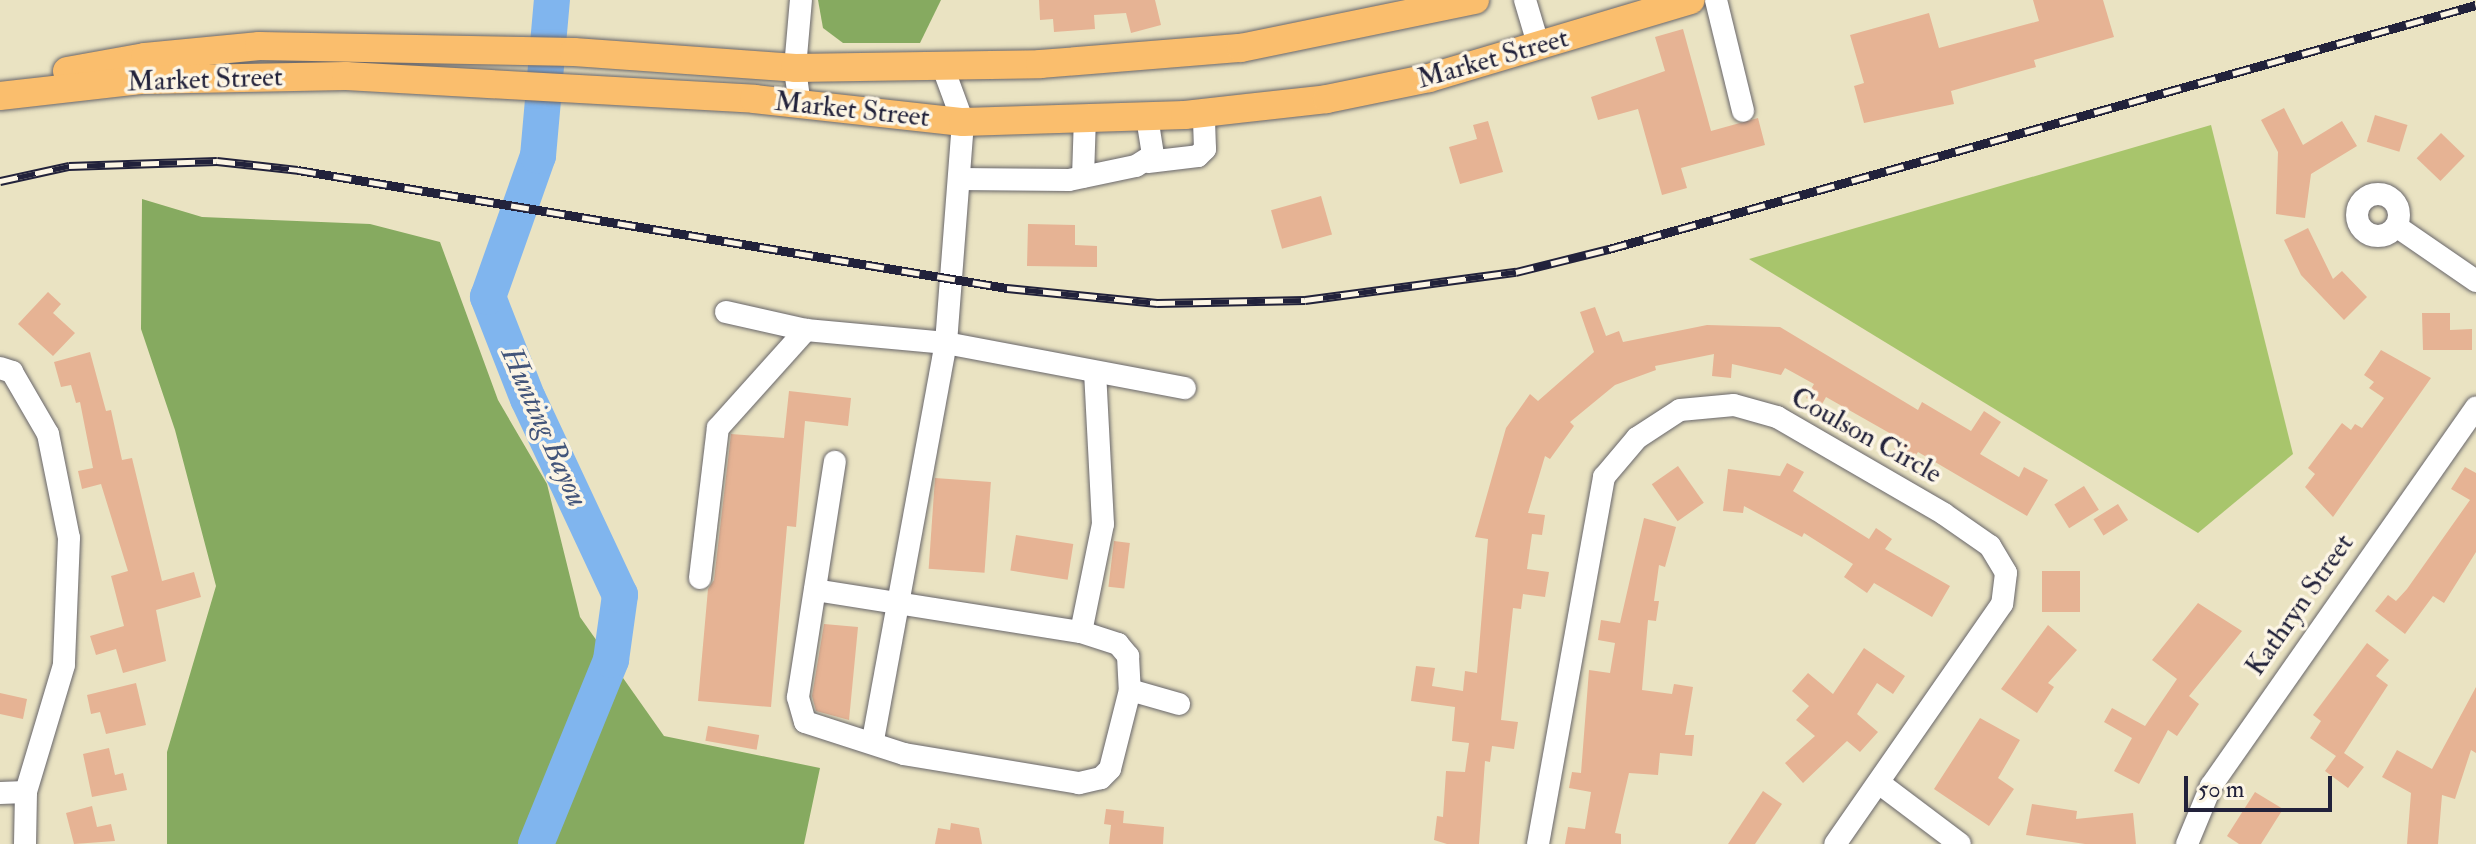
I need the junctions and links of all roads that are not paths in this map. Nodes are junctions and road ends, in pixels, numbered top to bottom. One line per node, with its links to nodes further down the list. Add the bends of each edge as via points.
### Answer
1 (801, 0): 8 (street)
2 (1475, 0): 7 (main road, Market Street, via 1241,48 1040,64)
3 (1525, 0): 6 (street)
4 (1691, 0): 6 (main road, Market Street)
5 (1716, 0): 12 (street)
6 (1539, 47): 13 (main road, Market Street, via 1327,99)
7 (942, 65): 8 (main road, Market Street); 16 (street)
8 (795, 68): 9 (main road, Market Street, via 574,52 259,46 145,57); 11 (street)
9 (0, 87)
10 (0, 96): 11 (main road, Market Street, via 140,80 346,76)
11 (800, 105): 16 (main road, Market Street)
12 (1743, 111)
13 (1204, 113): 14 (main road, Market Street); 17 (street, via 1205,149 1198,156)
14 (1147, 116): 15 (main road, Market Street); 17 (street, via 1153,155)
15 (1085, 118): 16 (main road, Market Street); 18 (street)
16 (963, 122): 19 (street)
17 (1148, 162): 18 (street)
18 (1083, 177): 19 (street)
19 (959, 179): 24 (street)
20 (2396, 226): 21 (street)
21 (2476, 281)
22 (726, 312): 23 (street)
23 (806, 330): 24 (street); 30 (street, via 718,428)
24 (946, 343): 26 (street); 32 (street)
25 (0, 368): 38 (street, via 12,372 48,434 69,538 64,665)
26 (1095, 372): 27 (street); 33 (street, via 1103,524)
27 (1185, 388)
28 (2476, 408): 44 (street, Kathryn Street, via 2211,786)
29 (835, 462): 31 (street)
30 (700, 578)
31 (815, 590): 32 (street); 36 (street, via 799,710 813,728)
32 (897, 604): 33 (street); 36 (street)
33 (1081, 632): 34 (street, via 1118,644 1128,656)
34 (1130, 690): 35 (street); 36 (street, via 1110,769 1091,783 904,754)
35 (1179, 704)
36 (873, 740)
37 (1879, 783): 41 (street, Coulson Circle, via 2002,604 2006,573 1990,546 1944,514 1777,417 1734,405 1680,410 1637,438 1604,477); 42 (street, Coulson Circle); 43 (street)
38 (26, 792): 39 (street); 40 (street)
39 (0, 793)
40 (25, 844)
41 (1538, 844)
42 (1835, 844)
43 (1960, 844)
44 (2187, 844)

